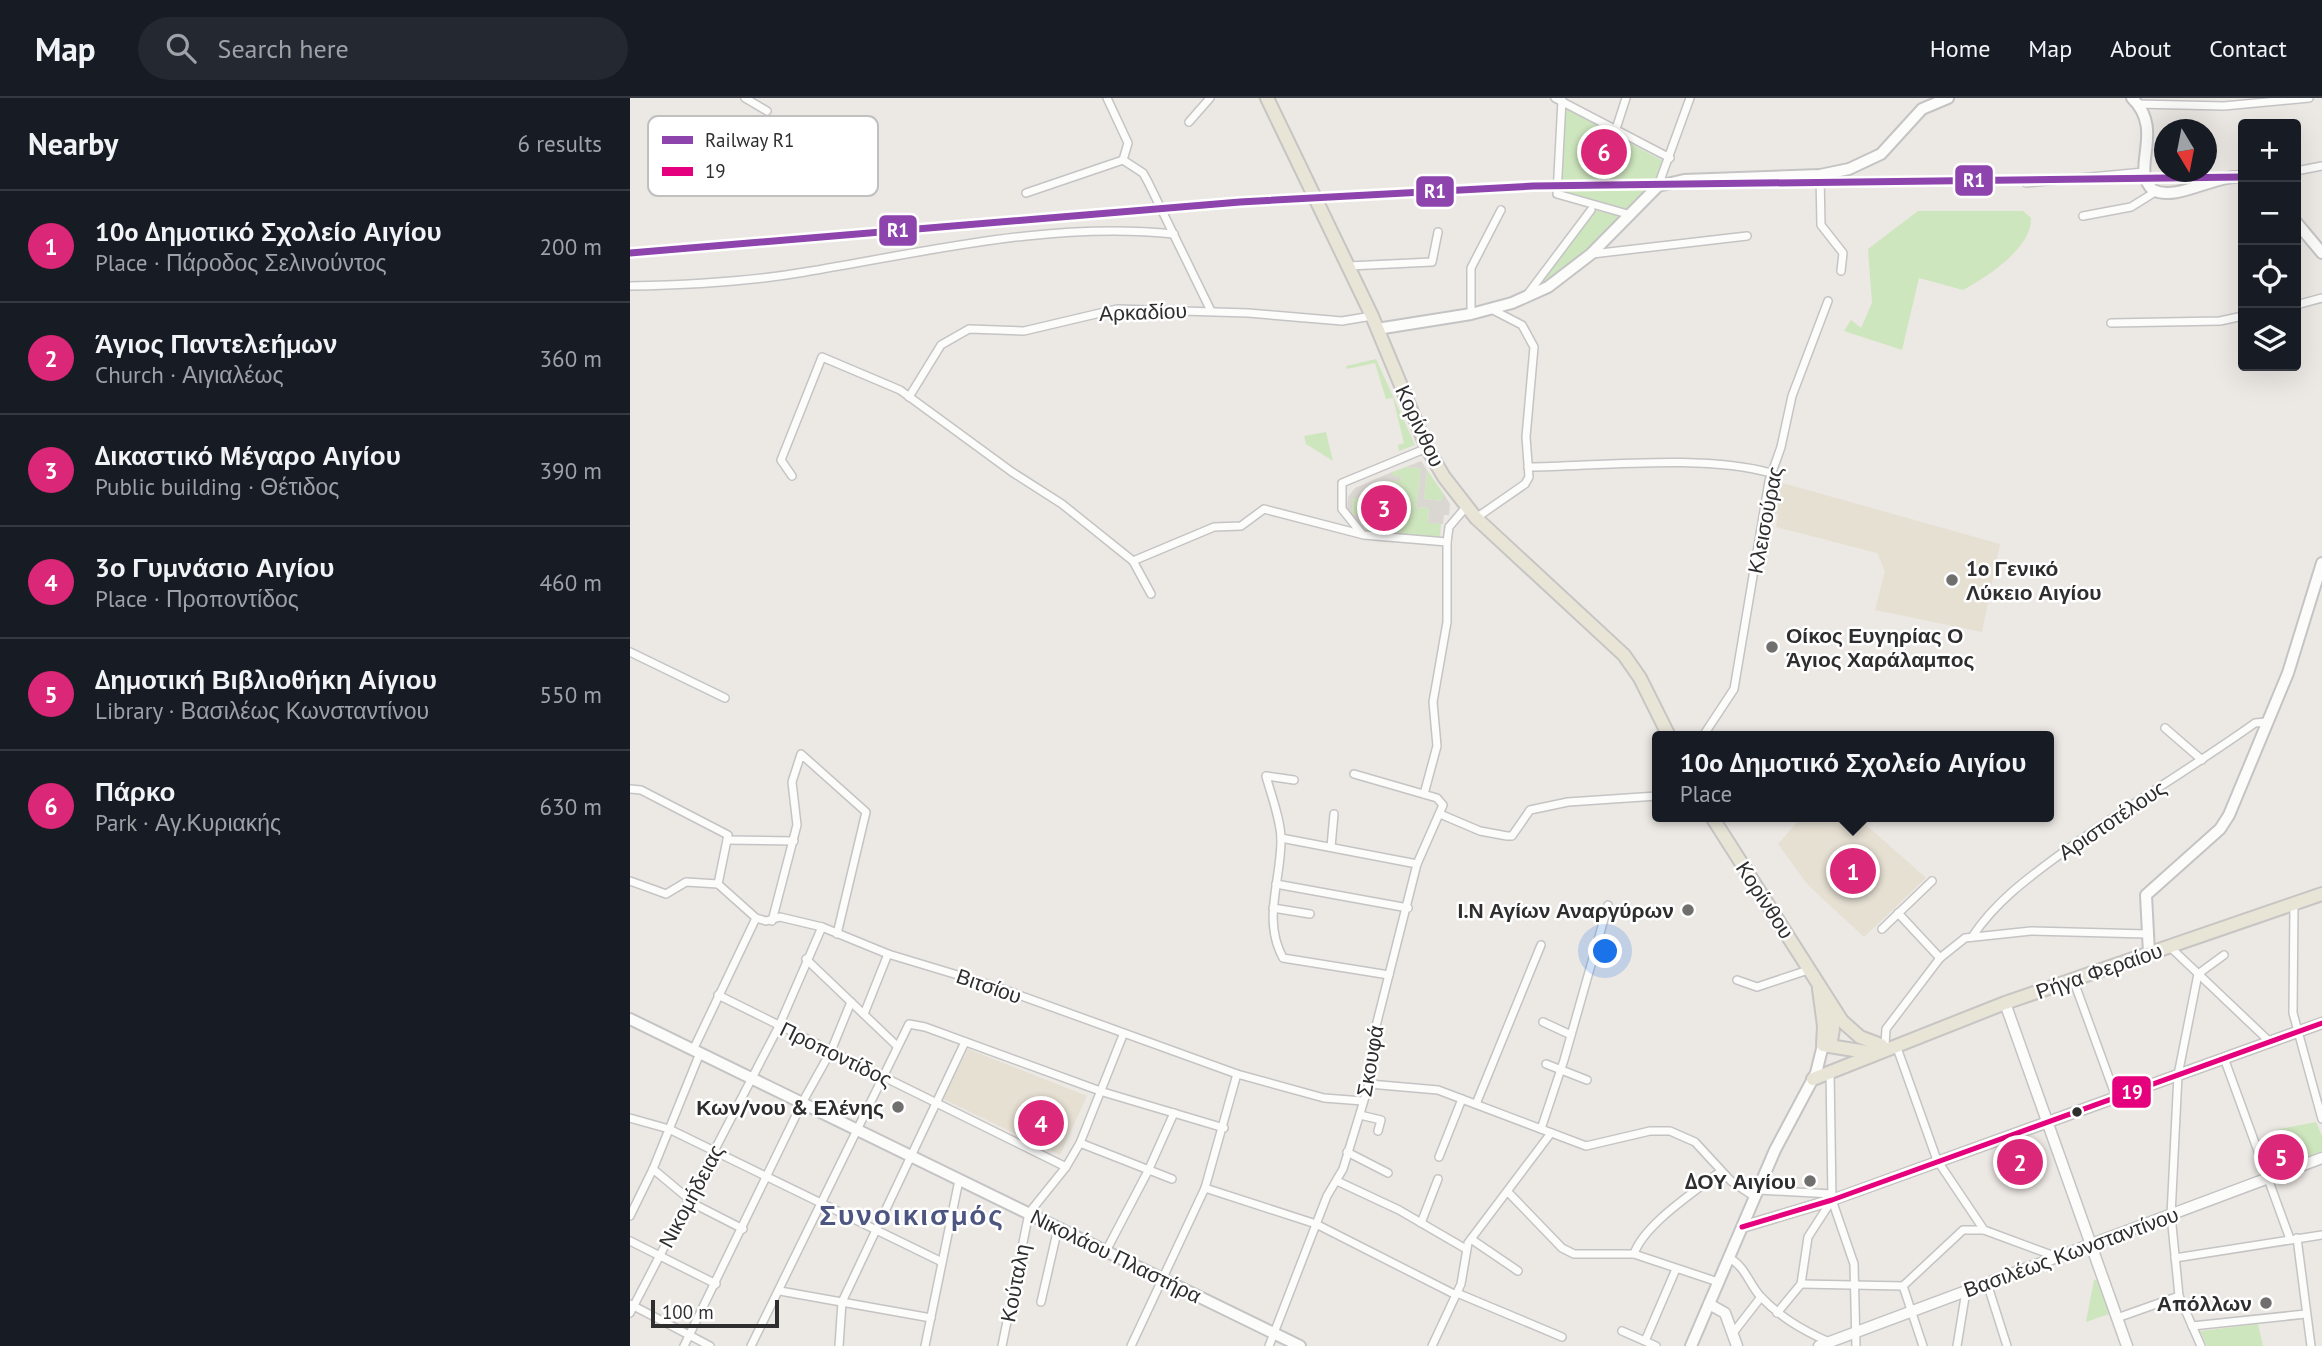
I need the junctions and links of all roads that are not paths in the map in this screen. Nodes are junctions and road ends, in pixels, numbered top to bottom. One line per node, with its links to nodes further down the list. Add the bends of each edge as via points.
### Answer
1 (745, 98): 11 (street)
2 (1107, 98): 15 (street, via 1128,143)
3 (1210, 98): 12 (street)
4 (1626, 98): 13 (street)
5 (1690, 98): 14 (street)
6 (1948, 98): 19 (main road, via 1922,109 1881,154 1849,169)
7 (2309, 98): 10 (street, via 2224,106)
8 (1269, 99): 35 (main road, Κορίνθου)
9 (1562, 99): 13 (street); 27 (street, via 1557,194)
10 (2135, 101): 18 (main road, via 2148,129)
11 (767, 111)
12 (1189, 122)
13 (1616, 129): 14 (street)
14 (1670, 158): 22 (street)
15 (1124, 160): 24 (street); 30 (street, via 1143,173)
16 (2322, 166): 17 (street)
17 (2301, 170)
18 (2144, 172): 21 (street); 23 (main road)
19 (1820, 175): 22 (main road); 36 (street, via 1821,225 1843,253)
20 (2238, 177): 23 (main road, via 2168,194)
21 (2025, 183)
22 (1658, 186): 27 (main road)
23 (2155, 192): 28 (street, via 2131,206)
24 (1026, 193)
25 (1501, 210): 44 (street, via 1471,268)
26 (1591, 210): 39 (street)
27 (1631, 215): 34 (main road)
28 (2083, 216)
29 (2301, 228): 33 (main road)
30 (1172, 231): 37 (street, via 1054,234 923,250 804,272); 43 (street)
31 (1438, 232): 35 (street, via 1432,262)
32 (1747, 236): 34 (street)
33 (2322, 253)
34 (1591, 254): 39 (main road, via 1564,278)
35 (1349, 266): 46 (main road, Κορίνθου)
36 (1841, 271)
37 (630, 286)
38 (2322, 298): 41 (street)
39 (1524, 299): 42 (main road)
40 (1828, 301): 51 (street, Κλεισούρας, via 1792,396)
41 (2301, 304)
42 (1491, 309): 44 (main road); 50 (street, via 1522,325 1534,347)
43 (1210, 311): 46 (street, Αρκαδίου); 48 (street, Αρκαδίου, via 1117,309 1024,331 969,329 940,345)
44 (1471, 314): 46 (main road)
45 (2238, 317): 47 (street)
46 (1374, 323): 49 (main road, Κορίνθου)
47 (2111, 323)
48 (909, 397): 52 (street, via 822,357 781,460); 57 (street, via 1062,504)
49 (1427, 448): 53 (main road, Κορίνθου); 55 (street, via 1342,483 1342,509)
50 (1528, 467): 51 (street, via 1696,464 1751,467); 54 (street, via 1525,484)
51 (1771, 473): 65 (street, Κλεισούρας, via 1734,689)
52 (792, 476)
53 (1466, 507): 54 (main road, Κορίνθου); 56 (street, via 1449,527)
54 (1476, 518): 64 (main road, Κορίνθου, via 1624,656)
55 (1364, 535): 56 (street); 57 (street, via 1264,509 1241,526 1213,527)
56 (1447, 542): 70 (street, via 1447,626 1433,702 1437,746)
57 (1133, 561): 59 (street)
58 (2322, 563): 62 (main road, via 2288,673)
59 (1151, 594)
60 (630, 652): 61 (street)
61 (724, 698)
62 (2266, 722): 66 (street, Αριστοτέλους, via 2255,723); 96 (main road, via 2226,821 2146,895)
63 (2165, 728): 66 (street)
64 (1666, 731)
65 (1706, 731)
66 (2202, 760): 97 (street, Αριστοτέλους, via 2124,809 2016,887)
67 (1354, 774): 70 (street)
68 (1294, 780): 75 (street, via 1266,776)
69 (630, 789): 76 (street, via 641,790 728,835)
70 (1424, 794): 73 (street, via 1441,800)
71 (1652, 796): 73 (street, via 1568,802 1530,810 1511,836 1480,831)
72 (1334, 814): 78 (street)
73 (1440, 814): 79 (street, Σκουφά)
74 (1715, 822): 105 (main road, Κορίνθου)
75 (1281, 838): 78 (street); 83 (street)
76 (727, 840): 77 (street); 82 (street)
77 (794, 841): 92 (street); 95 (street, via 797,825 792,782 801,754 866,812)
78 (1331, 847): 79 (street)
79 (1417, 864): 88 (street, Σκουφά)
80 (630, 881): 82 (street, via 666,894 683,883)
81 (1932, 881): 89 (street)
82 (718, 884): 91 (street)
83 (1276, 884): 87 (street); 88 (street)
84 (2322, 894): 85 (main road, Ρήγα Φεραίου)
85 (2294, 903): 99 (main road, Ρήγα Φεραίου); 120 (street, via 2293,1013)
86 (1608, 905): 122 (street)
87 (1273, 908): 90 (street); 107 (street, via 1274,940 1283,958)
88 (1408, 908): 107 (street, Σκουφά)
89 (1898, 913): 94 (street); 103 (street)
90 (1310, 914)
91 (755, 918): 92 (street, Βιτσίου); 111 (street)
92 (772, 920): 93 (street, Βιτσίου, via 780,917)
93 (822, 927): 95 (street, Βιτσίου); 104 (street, Νικομήδειας)
94 (1882, 929)
95 (838, 934): 101 (street, Βιτσίου)
96 (2147, 934): 97 (street, via 2031,930); 100 (main road)
97 (1972, 937): 103 (street, via 1959,941)
98 (1541, 945): 147 (street)
99 (2169, 946): 100 (main road, Ρήγα Φεραίου); 106 (street)
100 (2149, 953): 108 (main road, Ρήγα Φεραίου)
101 (888, 954): 115 (street); 121 (street, Βιτσίου, via 994,986)
102 (2224, 955): 106 (street)
103 (1940, 958): 127 (street, via 1886,1029)
104 (806, 959): 113 (street); 119 (street, Νικομήδειας)
105 (1808, 970): 109 (street, via 1757,987); 110 (main road, Κορίνθου)
106 (2198, 974): 125 (street); 135 (street)
107 (1389, 975): 140 (street, Σκουφά, via 1376,1026)
108 (2073, 979): 114 (main road, Ρήγα Φεραίου); 142 (street)
109 (1737, 980)
110 (1818, 985): 112 (main road, Κορίνθου); 124 (main road, Κορίνθου)
111 (718, 995): 119 (street, Προποντίδος); 129 (street)
112 (1829, 999): 124 (main road); 127 (main road, Κορίνθου, via 1851,1031)
113 (851, 1002): 115 (street); 128 (street)
114 (2005, 1003): 127 (main road, Ρήγα Φεραίου); 152 (street)
115 (864, 1014): 126 (street)
116 (630, 1019): 129 (main road, Νικολάου Πλαστήρα)
117 (1543, 1023): 122 (street)
118 (2322, 1023): 120 (street)
119 (779, 1026): 128 (street, Προποντίδος); 138 (street, Νικομήδειας)
120 (2299, 1031): 125 (street); 151 (street)
121 (1124, 1035): 134 (street, Βιτσίου); 141 (street, Κούταλη)
122 (1571, 1035): 132 (street)
123 (965, 1042): 126 (street, via 916,1024 907,1026); 141 (street); 145 (street)
124 (1827, 1042): 127 (main road); 137 (main road)
125 (2270, 1042): 130 (street)
126 (897, 1046): 136 (street)
127 (1885, 1047): 133 (main road, Ρήγα Φεραίου); 165 (street)
128 (831, 1051): 136 (street, Προποντίδος); 146 (street)
129 (696, 1052): 138 (main road, Νικολάου Πλαστήρα); 154 (street)
130 (2224, 1058): 135 (street); 173 (street)
131 (1546, 1065): 132 (street)
132 (1561, 1070): 139 (street); 156 (street)
133 (1830, 1071): 137 (main road, Ρήγα Φεραίου); 180 (street)
134 (1237, 1074): 144 (street, Βιτσίου, via 1324,1098); 153 (street)
135 (2178, 1075): 142 (street); 184 (street)
136 (882, 1076): 145 (street, Προποντίδος); 155 (street)
137 (1814, 1076): 179 (main road)
138 (752, 1079): 146 (main road, Νικολάου Πλαστήρα); 160 (street, Νικομήδειας)
139 (1587, 1080)
140 (1369, 1084): 143 (street, via 1438,1090); 144 (street, Σκουφά)
141 (1103, 1092): 148 (street); 159 (street, Κούταλη)
142 (2116, 1097): 152 (street)
143 (1462, 1099): 147 (street); 163 (street)
144 (1363, 1101): 149 (street, Σκουφά)
145 (935, 1102): 162 (street); 166 (street, Προποντίδος)
146 (802, 1103): 155 (main road, Νικολάου Πλαστήρα); 171 (street)
147 (1476, 1104): 156 (street)
148 (1174, 1113): 153 (street); 168 (street)
149 (1360, 1115): 157 (street, via 1381,1120); 161 (street, Σκουφά)
150 (630, 1118): 154 (street)
151 (2322, 1119)
152 (2047, 1121): 165 (street); 197 (street)
153 (1224, 1128): 177 (street)
154 (669, 1129): 160 (street); 167 (street)
155 (855, 1129): 162 (main road, Νικολάου Πλαστήρα); 182 (street)
156 (1541, 1129): 158 (street)
157 (1378, 1131)
158 (1551, 1133): 169 (street, via 1592,1147 1670,1130 1695,1142); 178 (street)
159 (1080, 1143): 166 (street, Κούταλη); 168 (street)
160 (715, 1151): 171 (street); 181 (street, Νικομήδειας)
161 (1347, 1152): 170 (street); 176 (street, Σκουφά)
162 (909, 1155): 174 (main road, Νικολάου Πλαστήρα); 191 (street)
163 (1439, 1157)
164 (2322, 1158): 173 (street, Βασιλέως Κωνσταντίνου)
165 (1937, 1160): 180 (street); 192 (street)
166 (1066, 1167): 183 (street, Κούταλη)
167 (653, 1169): 181 (street); 185 (street)
168 (1148, 1171): 172 (street); 199 (street)
169 (1721, 1171): 179 (street); 200 (street, via 1653,1227)
170 (1388, 1173)
171 (767, 1178): 182 (street); 190 (street)
172 (1172, 1179)
173 (2268, 1179): 184 (street, Βασιλέως Κωνσταντίνου); 194 (street)
174 (959, 1180): 183 (main road, Νικολάου Πλαστήρα); 205 (street)
175 (1438, 1180): 186 (street)
176 (1337, 1181): 186 (street); 187 (street, Σκουφά)
177 (1205, 1188): 187 (street); 208 (street)
178 (1508, 1192): 195 (street); 200 (street, via 1562,1248 1574,1254)
179 (1757, 1194): 180 (street); 188 (main road)
180 (1832, 1197): 188 (street); 210 (street, via 1808,1237); 213 (street, via 1852,1253)
181 (691, 1200): 190 (street); 201 (street, Νικομήδειας)
182 (822, 1204): 191 (street); 215 (street)
183 (1029, 1213): 189 (main road, Νικολάου Πλαστήρα); 243 (street, Κούταλη)
184 (2172, 1215): 197 (street, Βασιλέως Κωνσταντίνου); 204 (street)
185 (630, 1216)
186 (1421, 1223): 198 (street)
187 (1316, 1224): 217 (street); 233 (street, Σκουφά)
188 (1742, 1227): 203 (main road)
189 (1058, 1228): 199 (main road, Νικολάου Πλαστήρα); 221 (street)
190 (743, 1229): 212 (street)
191 (876, 1230): 205 (street); 220 (street)
192 (1984, 1230): 202 (street); 214 (street, via 1963,1230)
193 (2322, 1235): 194 (street)
194 (2293, 1238): 204 (street); 226 (street)
195 (1471, 1239): 198 (street); 207 (street)
196 (630, 1241): 201 (street)
197 (2091, 1245): 202 (street, Βασιλέως Κωνσταντίνου); 228 (street)
198 (1466, 1249): 217 (street)
199 (1105, 1251): 208 (main road, Νικολάου Πλαστήρα)
200 (1634, 1254): 206 (street)
201 (658, 1257): 212 (street); 223 (street, Νικομήδειας)
202 (2058, 1257): 211 (street, Βασιλέως Κωνσταντίνου)
203 (1729, 1258): 209 (main road); 219 (street, via 1742,1266)
204 (2175, 1258): 218 (street)
205 (942, 1262): 227 (street)
206 (1676, 1269): 209 (street); 236 (street)
207 (1518, 1271)
208 (1160, 1278): 233 (main road, Νικολάου Πλαστήρα); 244 (street)
209 (1718, 1282): 222 (main road)
210 (1801, 1283): 213 (street); 225 (street)
211 (1987, 1283): 216 (street, Βασιλέως Κωνσταντίνου); 254 (street)
212 (716, 1284): 234 (street)
213 (1856, 1286): 214 (street); 231 (street)
214 (1903, 1286): 224 (street)
215 (780, 1291): 220 (street); 240 (street)
216 (1966, 1291): 224 (street, Βασιλέως Κωνσταντίνου); 253 (street)
217 (1457, 1294): 235 (street); 247 (street)
218 (2179, 1296): 228 (street); 229 (street)
219 (1762, 1297): 225 (street); 232 (street)
220 (842, 1302): 227 (street); 241 (street)
221 (1041, 1302)
222 (1709, 1304): 232 (street, via 1725,1313); 249 (main road)
223 (631, 1308): 234 (street)
224 (1911, 1312): 231 (street, Βασιλέως Κωνσταντίνου); 252 (street)
225 (1777, 1313): 237 (street)
226 (2306, 1314): 229 (street); 257 (street)
227 (931, 1318): 242 (street)
228 (2117, 1318): 255 (street)
229 (2192, 1326): 256 (street)
230 (1622, 1331): 236 (street)
231 (1856, 1332): 237 (street, Βασιλέως Κωνσταντίνου); 251 (street)
232 (1732, 1333): 250 (street)
233 (1276, 1334): 245 (street, Σκουφά); 246 (main road, Νικολάου Πλαστήρα)
234 (690, 1336): 238 (street); 239 (street)
235 (1562, 1337)
236 (1645, 1341): 248 (street)
237 (1824, 1344)
238 (684, 1346)
239 (710, 1346)
240 (751, 1346)
241 (839, 1346)
242 (925, 1346)
243 (1002, 1346)
244 (1131, 1346)
245 (1269, 1346)
246 (1300, 1346)
247 (1432, 1346)
248 (1656, 1346)
249 (1691, 1346)
250 (1737, 1346)
251 (1856, 1346)
252 (1923, 1346)
253 (1957, 1346)
254 (2007, 1346)
255 (2127, 1346)
256 (2201, 1346)
257 (2311, 1346)

